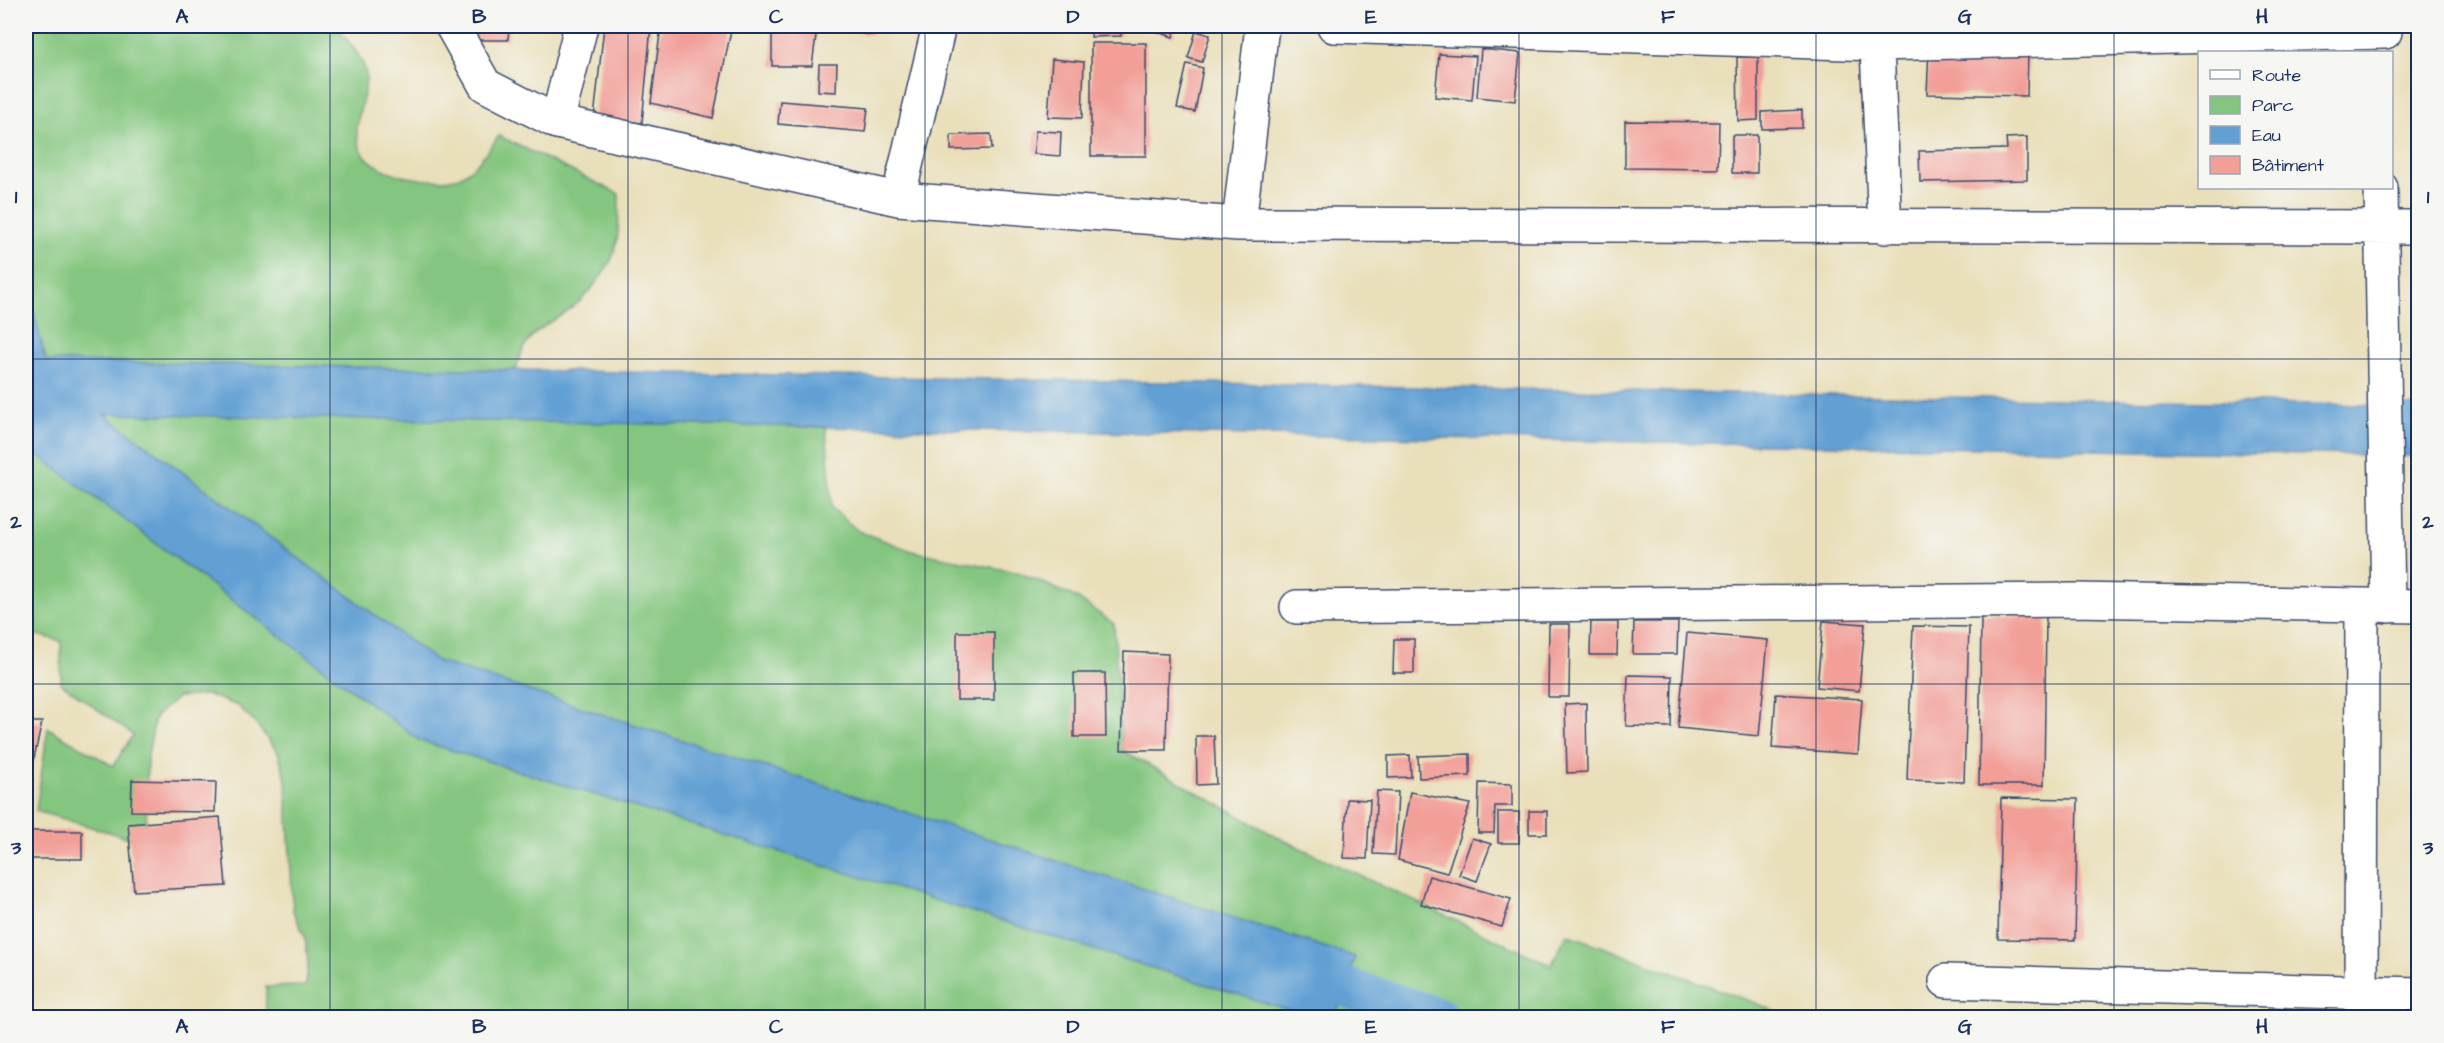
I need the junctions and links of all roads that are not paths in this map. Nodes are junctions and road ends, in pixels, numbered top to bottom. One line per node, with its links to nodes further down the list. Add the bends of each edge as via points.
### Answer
1 (452, 26): 8 (street, via 485,85)
2 (581, 26): 8 (street)
3 (939, 26): 10 (street)
4 (1262, 26): 11 (street)
5 (1334, 26): 6 (street)
6 (1876, 35): 7 (street); 12 (street)
7 (2385, 37)
8 (557, 122): 10 (street)
9 (2381, 189): 13 (street)
10 (898, 200): 11 (street)
11 (1239, 224): 12 (street)
12 (1885, 227): 13 (street)
13 (2380, 227): 14 (street); 15 (street)
14 (2418, 227)
15 (2390, 606): 16 (street, via 2073,600); 19 (street)
16 (1296, 607)
17 (1946, 981): 19 (street)
18 (2418, 994): 19 (street)
19 (2360, 1006)

